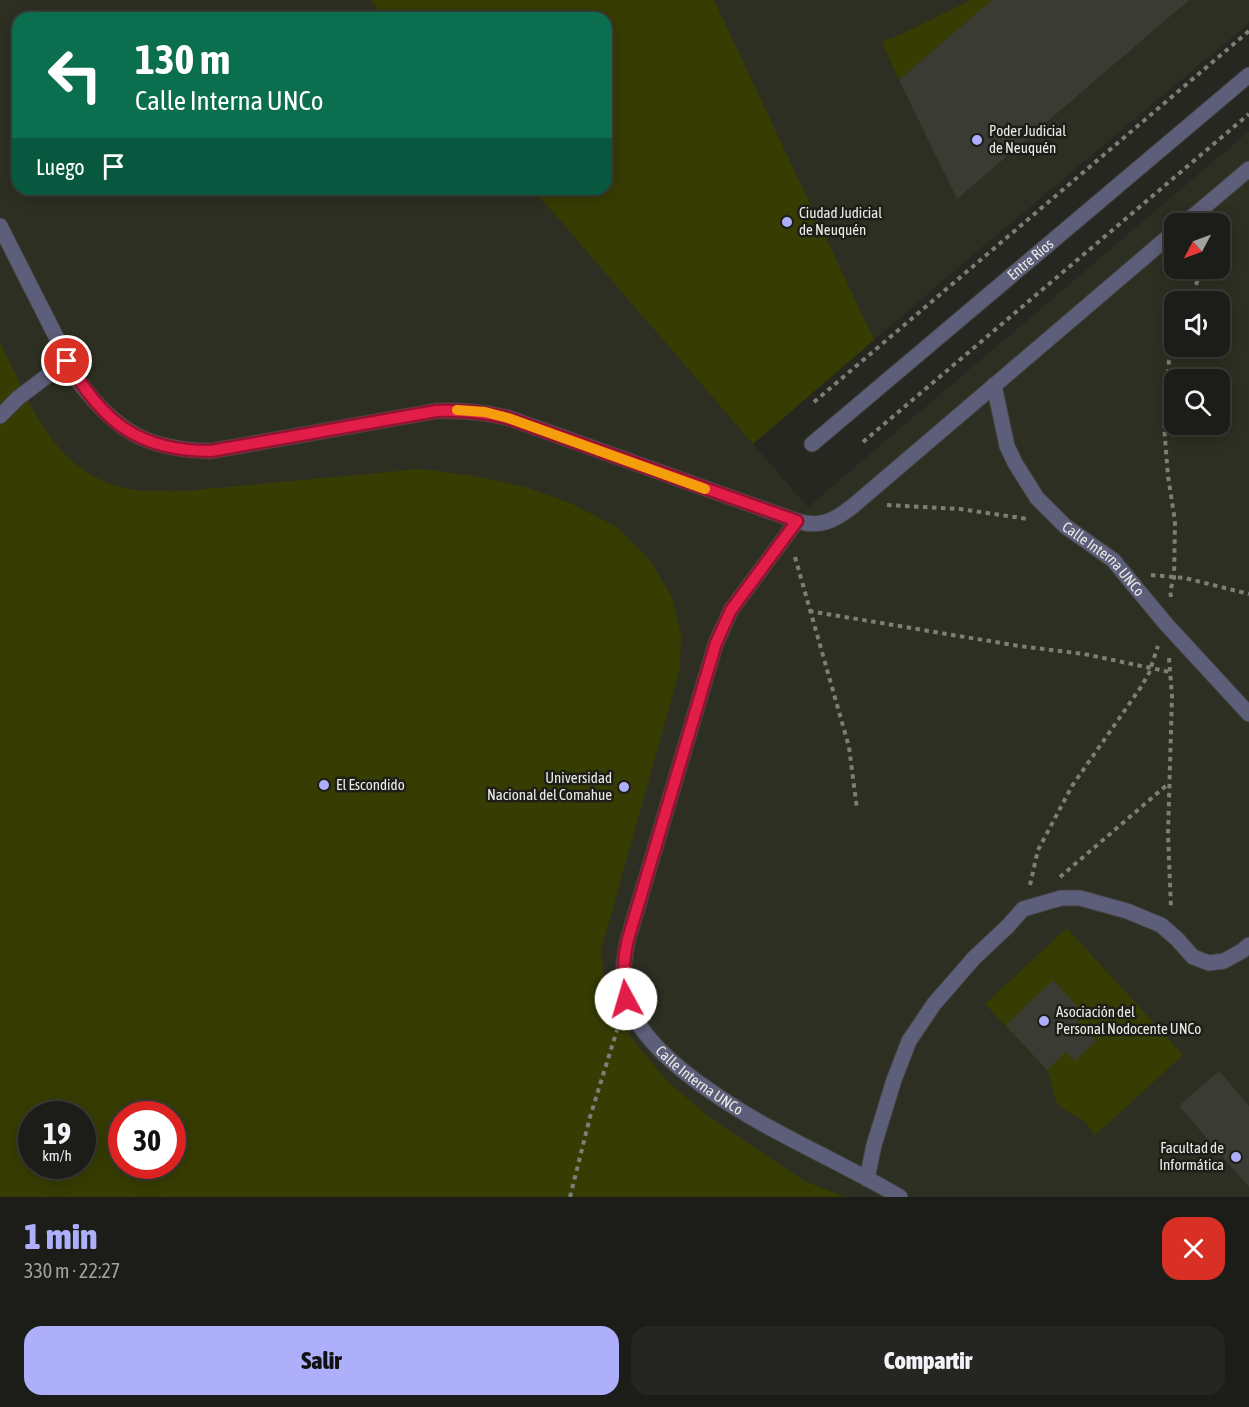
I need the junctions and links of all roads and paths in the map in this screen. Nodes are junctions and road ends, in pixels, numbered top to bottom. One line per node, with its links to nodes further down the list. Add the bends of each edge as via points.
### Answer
1 (1249, 31): 11 (path)
2 (1247, 81): 14 (street, Entre Ríos)
3 (1249, 114): 13 (path)
4 (1249, 168): 5 (street)
5 (1197, 213)
6 (0, 226): 9 (street)
7 (1164, 240): 10 (street)
8 (1170, 357): 20 (path, via 1164,426 1175,521)
9 (67, 361): 12 (street); 16 (street, via 111,418 131,434 157,445 211,451 436,411 485,412)
10 (994, 385): 16 (street, via 843,514 820,525); 17 (street, Calle Interna UNCo, via 1001,424 1015,463 1037,498)
11 (814, 402)
12 (0, 416)
13 (862, 442)
14 (812, 444)
15 (876, 505): 17 (path, via 960,509)
16 (797, 521): 33 (street, Calle Interna UNCo, via 731,610 716,643 628,939 622,978)
17 (1065, 526): 19 (street, Calle Interna UNCo)
18 (795, 557): 22 (path)
19 (1124, 571): 20 (path); 23 (street, Calle Interna UNCo)
20 (1174, 578): 21 (path); 23 (path, via 1170,591 1174,608)
21 (1249, 594)
22 (809, 611): 24 (path); 28 (path, via 849,747)
23 (1166, 624): 24 (path); 25 (path); 26 (street, Calle Interna UNCo)
24 (1150, 667): 25 (path); 30 (path, via 1141,687 1072,786 1047,832 1038,850)
25 (1170, 672): 27 (path)
26 (1249, 714)
27 (1169, 784): 29 (path); 31 (path, via 1170,903)
28 (857, 809)
29 (1054, 881)
30 (1023, 909): 31 (street, via 1061,898 1080,898 1144,917); 34 (street, via 934,1004 909,1041 874,1145)
31 (1177, 939): 32 (street, via 1193,957 1209,963 1224,961)
32 (1249, 945)
33 (626, 999): 34 (street, Calle Interna UNCo, via 653,1043 681,1070 750,1117); 35 (path)
34 (867, 1179): 36 (street, Calle Interna UNCo)
35 (570, 1197)
36 (900, 1197)

